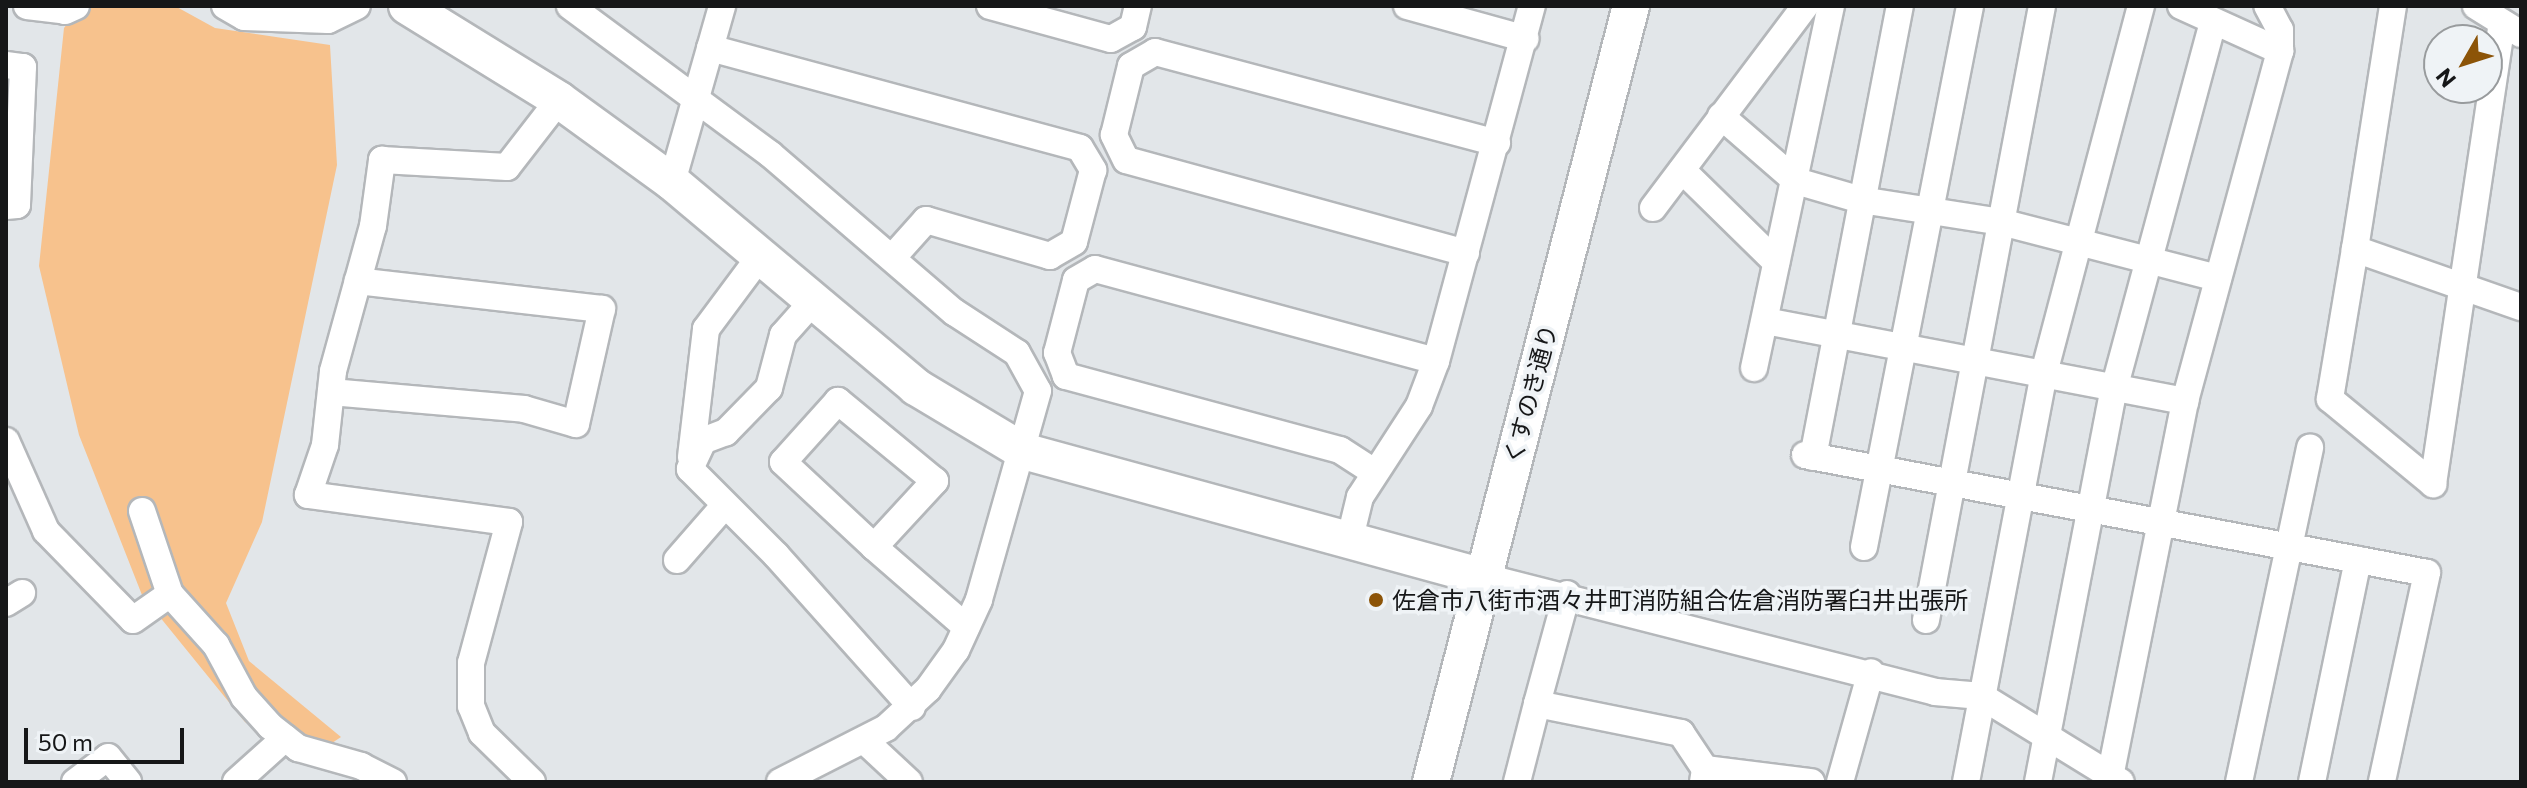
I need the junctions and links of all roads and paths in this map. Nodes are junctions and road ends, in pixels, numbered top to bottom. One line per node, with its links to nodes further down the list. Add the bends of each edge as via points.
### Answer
1 (27, 6): 2 (street, via 65,11)
2 (76, 6)
3 (225, 6): 4 (street, via 244,17 328,20)
4 (357, 6)
5 (570, 6): 30 (street)
6 (722, 6): 26 (street)
7 (990, 6): 8 (street, via 1111,39 1133,27)
8 (1138, 6)
9 (1407, 6): 25 (street)
10 (1532, 6): 25 (street)
11 (1631, 6): 81 (street, くすのき通り)
12 (1805, 6): 31 (street)
13 (1831, 6): 34 (street)
14 (1900, 6): 36 (street)
15 (1970, 6): 39 (street)
16 (2042, 6): 40 (street)
17 (2141, 6): 41 (street)
18 (2181, 6): 23 (street)
19 (2267, 6): 27 (street, via 2280,30)
20 (2393, 6): 42 (street)
21 (2476, 6): 24 (street)
22 (424, 10): 29 (street)
23 (2213, 22): 27 (street); 46 (street)
24 (2512, 29): 50 (street)
25 (1526, 39): 32 (street)
26 (710, 48): 30 (street); 45 (street, via 1080,148 1093,170 1074,242 1050,256 926,220)
27 (2280, 51): 48 (street)
28 (6, 65): 37 (street, via 23,67 17,205)
29 (559, 100): 35 (street); 49 (street, via 507,167 382,160 373,226)
30 (697, 100): 35 (street); 45 (street, via 770,154)
31 (1721, 116): 33 (street); 34 (street)
32 (1497, 143): 43 (street); 43 (street, via 1155,52 1131,66 1114,135 1126,160)
33 (1682, 170): 38 (street); 47 (street)
34 (1796, 181): 36 (street); 47 (street)
35 (672, 182): 44 (street)
36 (1861, 200): 39 (street); 54 (street)
37 (6, 206)
38 (1653, 208)
39 (1930, 209): 40 (street); 55 (street)
40 (2001, 222): 41 (street); 56 (street)
41 (2077, 240): 46 (street); 59 (street)
42 (2355, 249): 50 (street); 50 (street, via 2330,399 2433,484)
43 (1466, 253): 57 (street)
44 (761, 255): 51 (street); 66 (street, via 706,329)
45 (892, 258): 65 (street, via 954,312 1017,353 1038,391)
46 (2148, 258): 48 (street); 60 (street)
47 (1776, 262): 53 (street)
48 (2218, 278): 62 (street)
49 (358, 281): 61 (street); 61 (street, via 602,309 576,424 524,409)
50 (2459, 289): 52 (street)
51 (815, 299): 65 (street, via 916,387); 66 (street, via 783,335 769,388 726,432 703,441)
52 (2521, 307)
53 (1765, 321): 54 (street); 58 (street)
54 (1833, 333): 55 (street); 67 (street, via 1809,456)
55 (1903, 347): 56 (street); 67 (street)
56 (1972, 358): 59 (street); 69 (street)
57 (1436, 361): 68 (street, via 1419,406); 68 (street, via 1095,269 1076,280 1057,353 1066,376 1340,450)
58 (1754, 368)
59 (2044, 373): 60 (street); 70 (street)
60 (2114, 389): 62 (street); 72 (street)
61 (331, 392): 99 (street, via 325,445 308,495 509,522 471,663 471,706 482,733)
62 (2185, 401): 74 (street)
63 (6, 441): 82 (street, via 46,531 133,620)
64 (2310, 447): 78 (street)
65 (1023, 451): 75 (street); 85 (street)
66 (690, 469): 71 (street)
67 (1880, 471): 69 (street); 77 (street)
68 (1374, 472): 75 (street, via 1360,497)
69 (1951, 485): 70 (street); 84 (street)
70 (2022, 497): 72 (street); 87 (street)
71 (725, 505): 79 (street); 89 (street)
72 (2090, 509): 74 (street); 90 (street)
73 (142, 511): 82 (street)
74 (2160, 524): 78 (street); 94 (street)
75 (1350, 538): 81 (street)
76 (874, 547): 76 (street, via 935,481 838,401 783,462); 85 (street)
77 (1864, 547)
78 (2287, 548): 80 (street); 108 (street)
79 (677, 560)
80 (2358, 560): 109 (street); 110 (street, via 2427,573)
81 (1481, 576): 83 (street); 102 (street, くすのき通り)
82 (170, 594): 91 (street, via 216,645 244,697)
83 (1567, 594): 86 (street); 88 (street)
84 (1926, 620)
85 (966, 627): 89 (street, via 956,650)
86 (1871, 672): 87 (street, via 1935,692); 105 (street)
87 (1981, 696): 90 (street); 106 (street)
88 (1537, 704): 93 (street, via 1681,733); 103 (street)
89 (912, 707): 92 (street)
90 (2046, 735): 94 (street); 107 (street)
91 (285, 738): 97 (street); 98 (street, via 298,748 361,766)
92 (865, 741): 100 (street); 101 (street)
93 (1704, 775): 104 (street)
94 (2113, 780)
95 (75, 782): 96 (street, via 108,757)
96 (128, 782)
97 (236, 782)
98 (393, 782)
99 (532, 782)
100 (780, 782)
101 (909, 782)
102 (1431, 782)
103 (1517, 782)
104 (1811, 782)
105 (1840, 782)
106 (1966, 782)
107 (2038, 782)
108 (2239, 782)
109 (2312, 782)
110 (2382, 782)

